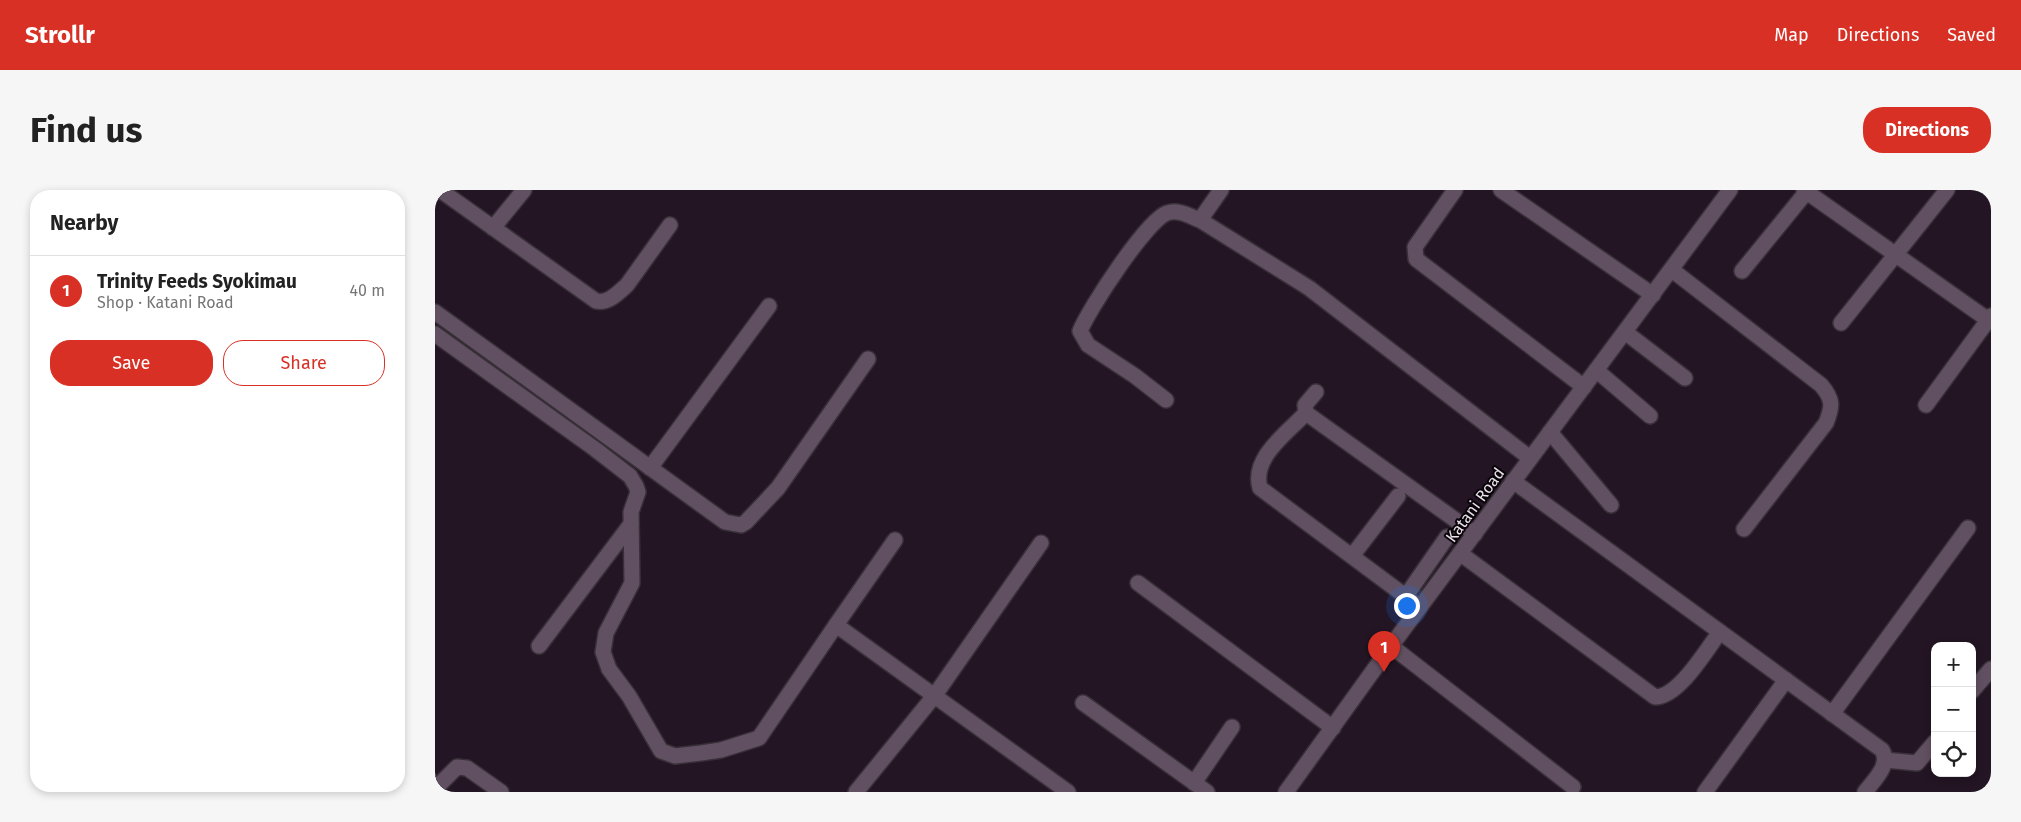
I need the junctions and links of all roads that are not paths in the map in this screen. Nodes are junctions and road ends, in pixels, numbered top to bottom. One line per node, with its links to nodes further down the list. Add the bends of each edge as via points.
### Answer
1 (440, 190): 11 (street)
2 (524, 190): 11 (street)
3 (1221, 190): 9 (street)
4 (1455, 190): 25 (street, via 1415,246 1416,260)
5 (1501, 190): 15 (street)
6 (1730, 190): 13 (street, Katani Road)
7 (1947, 190): 12 (street)
8 (1806, 191): 12 (street); 14 (street)
9 (1200, 220): 27 (street, via 1181,212 1167,213 1155,221 1105,288 1080,332 1088,345); 32 (street, via 1309,288)
10 (670, 225): 11 (street, via 627,285 601,302)
11 (493, 228)
12 (1893, 255): 18 (street); 19 (street)
13 (1672, 270): 15 (street, Katani Road); 39 (street, via 1821,386 1832,403 1826,423)
14 (1742, 271)
15 (1653, 295): 20 (street, Katani Road)
16 (769, 306): 33 (street)
17 (435, 312): 33 (street)
18 (1989, 318): 28 (street)
19 (1841, 322)
20 (1625, 332): 23 (street, Katani Road); 24 (street)
21 (435, 334): 37 (street, via 630,476 638,492 631,512)
22 (868, 359): 33 (street, via 778,488 741,525 725,522)
23 (1596, 370): 25 (street, Katani Road); 30 (street)
24 (1685, 378)
25 (1584, 387): 31 (street, Katani Road)
26 (1317, 392): 29 (street, via 1305,405)
27 (1166, 400)
28 (1926, 405)
29 (1305, 413): 40 (street); 45 (street, via 1259,467 1257,478 1260,488)
30 (1650, 416)
31 (1550, 432): 32 (street, Katani Road); 36 (street)
32 (1530, 458): 34 (street, Katani Road)
33 (650, 468)
34 (1513, 481): 40 (street, Katani Road); 50 (street)
35 (1398, 496): 45 (street)
36 (1611, 505)
37 (631, 524): 49 (street, via 632,583 606,633 603,652 609,669 629,696 655,742 668,755 721,750 759,738); 51 (street)
38 (1968, 528): 58 (street)
39 (1744, 529)
40 (1475, 534): 44 (street, Katani Road)
41 (1447, 537): 47 (street)
42 (895, 540): 49 (street)
43 (1041, 543): 56 (street)
44 (1461, 554): 48 (street, Katani Road); 50 (street, via 1655,697 1670,693 1681,683)
45 (1352, 556): 47 (street)
46 (1138, 582): 60 (street)
47 (1406, 596): 48 (street)
48 (1421, 607): 52 (street, Katani Road)
49 (836, 625): 56 (street)
50 (1720, 632): 54 (street)
51 (539, 646)
52 (1391, 646): 60 (street, Katani Road); 64 (street)
53 (1991, 669): 55 (street)
54 (1786, 680): 58 (street); 71 (street)
55 (1975, 687)
56 (935, 695): 67 (street); 68 (street)
57 (1083, 703): 63 (street)
58 (1832, 714): 62 (street, via 1882,750)
59 (1232, 727): 63 (street)
60 (1333, 728): 70 (street, Katani Road)
61 (1931, 747): 62 (street, via 1917,763)
62 (1885, 760): 72 (street, via 1885,766)
63 (1194, 782): 69 (street)
64 (1573, 787)
65 (435, 789): 66 (street, via 457,767 467,768)
66 (501, 792)
67 (856, 792)
68 (1068, 792)
69 (1207, 792)
70 (1286, 792)
71 (1705, 792)
72 (1865, 792)

